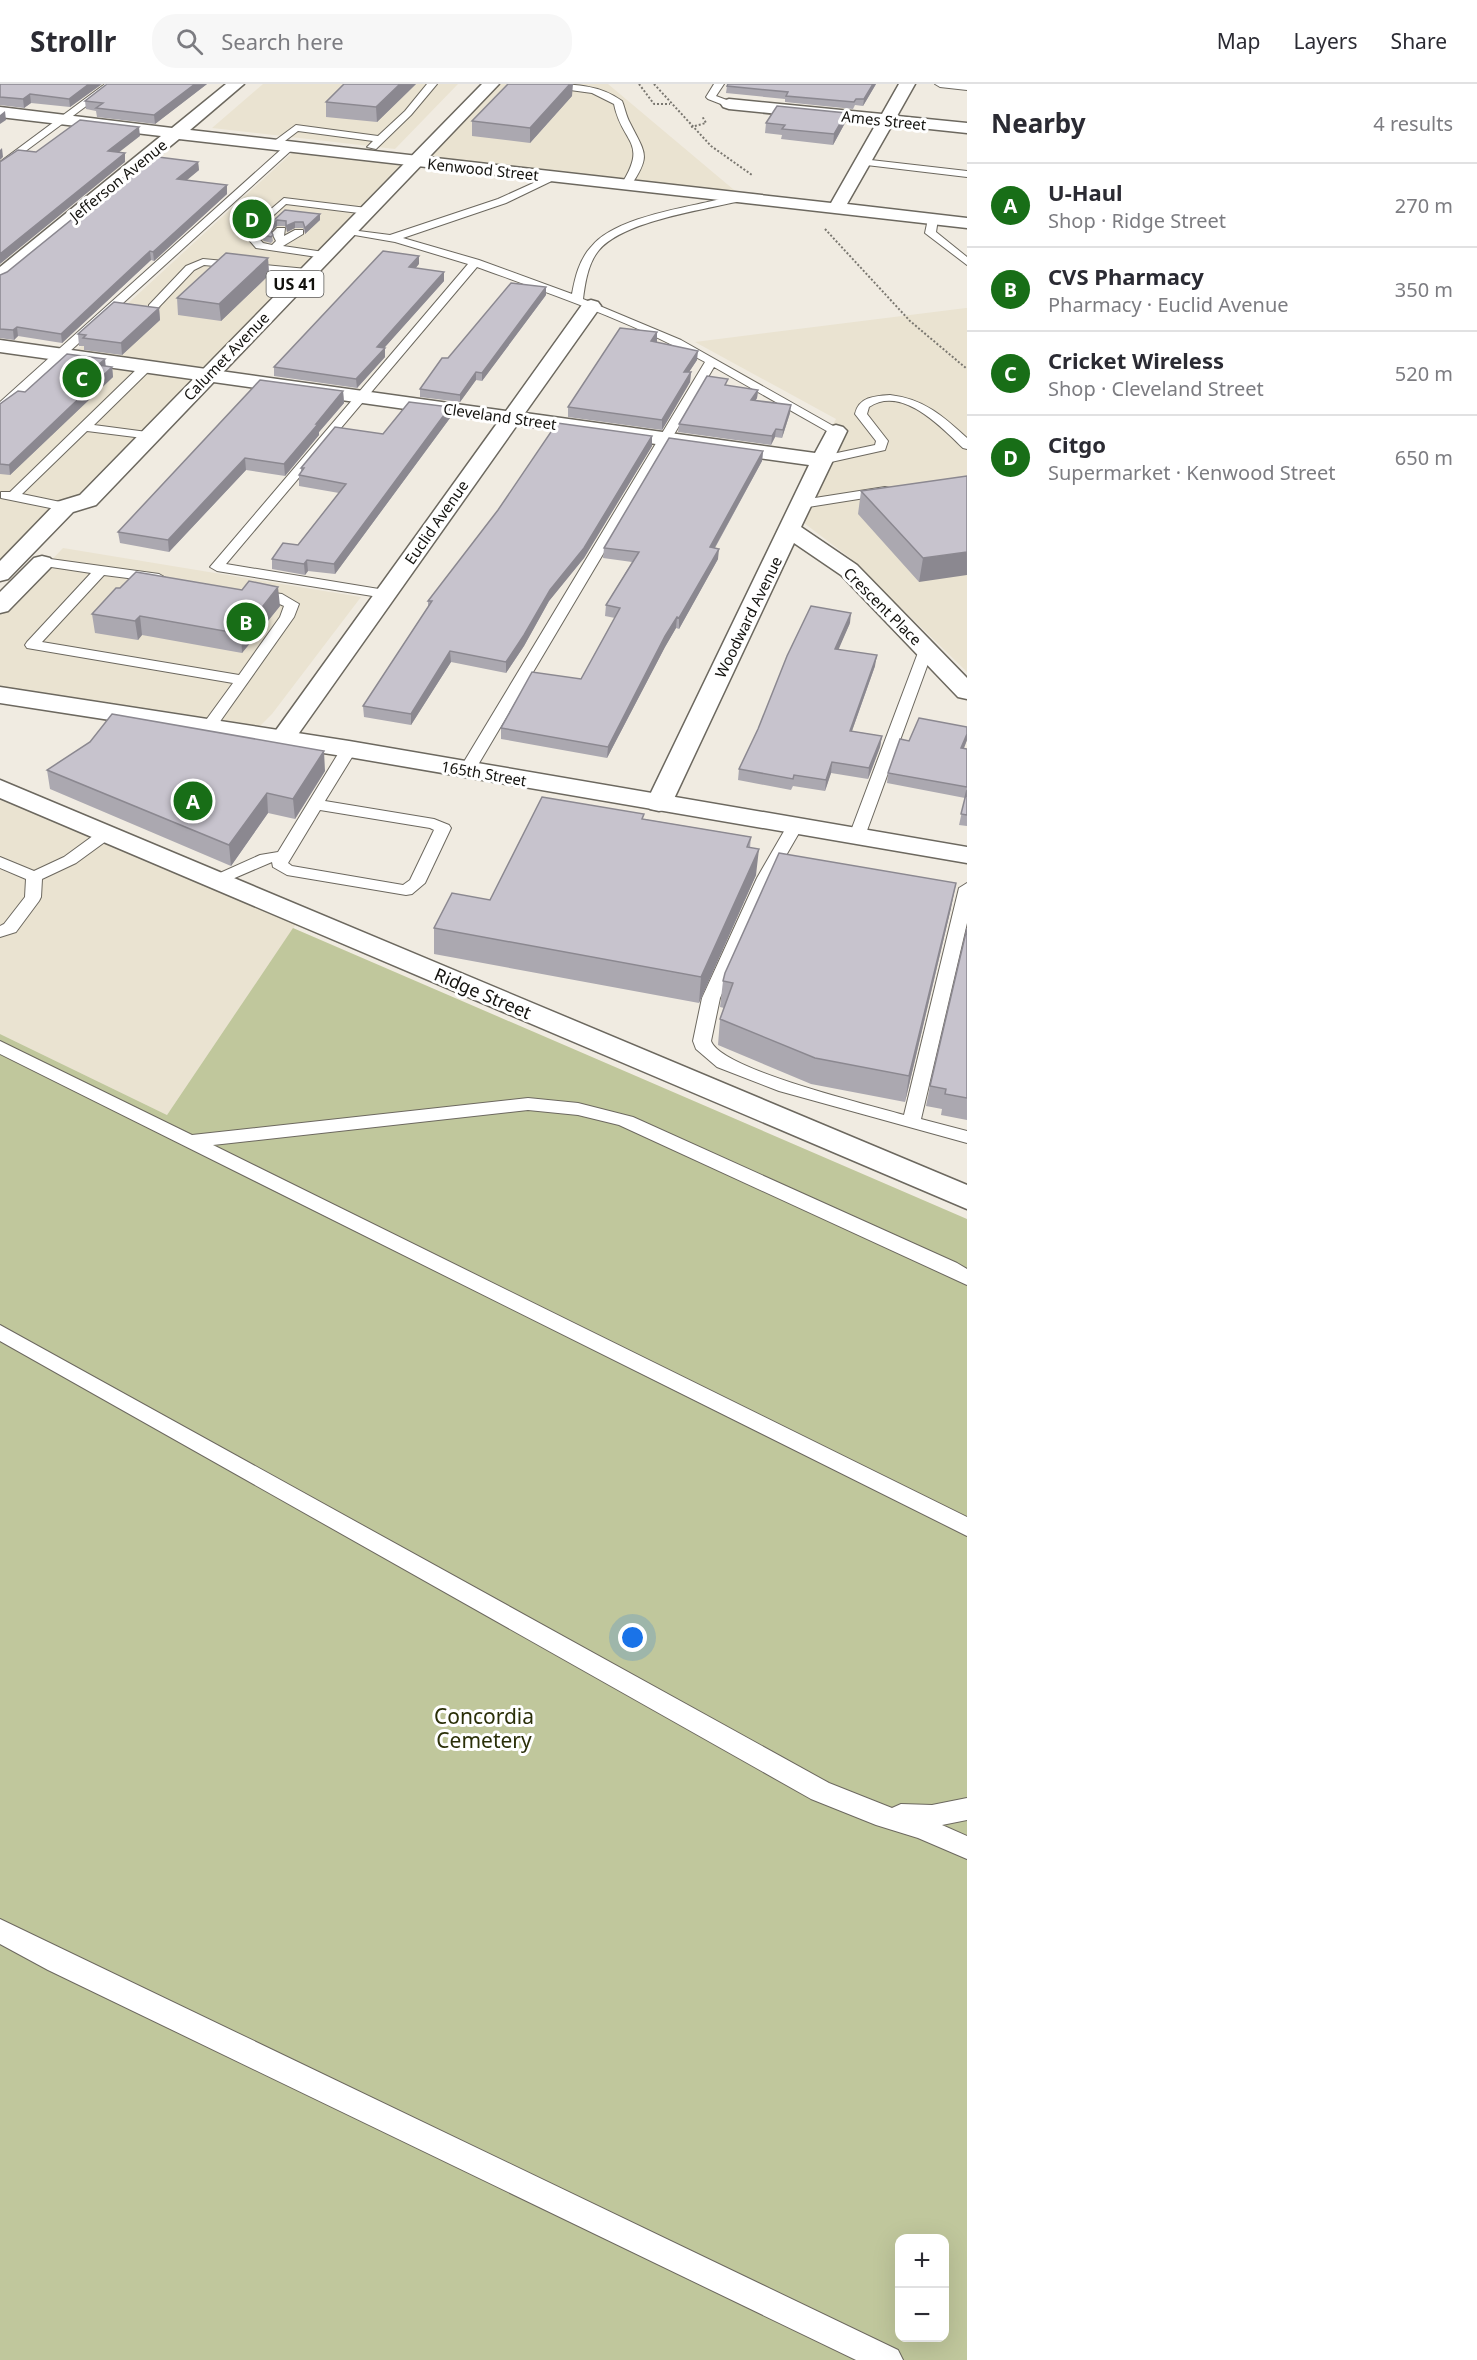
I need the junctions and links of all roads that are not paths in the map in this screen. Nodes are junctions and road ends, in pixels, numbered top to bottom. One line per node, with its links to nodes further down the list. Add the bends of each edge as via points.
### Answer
1 (111, 84): 12 (lane)
2 (236, 84): 15 (street, Jefferson Avenue)
3 (432, 84): 16 (lane)
4 (491, 84): 19 (street, Calumet Avenue / US 41)
5 (548, 84): 24 (lane, via 597,91 619,103 619,111 640,149 638,169)
6 (719, 84): 10 (lane, via 711,97)
7 (908, 84): 13 (street)
8 (940, 84): 9 (lane)
9 (967, 87)
10 (729, 104): 13 (street, Ames Street)
11 (0, 112): 12 (street, Kenwood Street)
12 (63, 120): 15 (street, Kenwood Street); 21 (lane)
13 (887, 120): 14 (street, Ames Street); 20 (street)
14 (967, 128)
15 (176, 133): 17 (street, Kenwood Street); 40 (street, Jefferson Avenue)
16 (381, 138): 17 (lane, via 296,128); 18 (lane)
17 (282, 146): 18 (street, Kenwood Street); 44 (lane)
18 (363, 155): 19 (street, Kenwood Street)
19 (415, 162): 23 (street, Kenwood Street); 28 (street, Calumet Avenue / US 41)
20 (862, 162): 22 (lane); 26 (street)
21 (0, 167)
22 (967, 174)
23 (555, 177): 24 (street, Kenwood Street); 34 (lane, via 502,201)
24 (626, 185): 25 (street, Kenwood Street)
25 (740, 198): 26 (street, Kenwood Street); 41 (lane, via 626,227 596,246 582,272)
26 (836, 208): 30 (street, Kenwood Street)
27 (315, 211): 28 (lane); 29 (lane); 35 (lane, via 284,201 248,233 260,246)
28 (367, 211): 32 (street, Calumet Avenue / US 41)
29 (295, 216)
30 (933, 219): 31 (street, Kenwood Street); 38 (lane, via 930,233)
31 (967, 223)
32 (347, 231): 34 (lane); 36 (street, Calumet Avenue / US 41)
33 (299, 232): 35 (lane)
34 (392, 238): 37 (lane)
35 (279, 240): 36 (lane)
36 (324, 255): 39 (street, Calumet Avenue / US 41)
37 (475, 262): 41 (lane); 48 (lane)
38 (967, 262)
39 (307, 272): 42 (lane, via 203,262 190,268); 47 (street, Calumet Avenue / US 41)
40 (0, 276)
41 (584, 304): 45 (lane); 50 (street, Euclid Avenue)
42 (153, 307)
43 (0, 346): 44 (street, Cleveland Street)
44 (58, 355): 46 (street, Cleveland Street); 49 (lane)
45 (712, 360): 52 (lane); 54 (lane)
46 (145, 368): 47 (street, Cleveland Street); 51 (lane)
47 (205, 376): 48 (street, Cleveland Street); 53 (street, Calumet Avenue / US 41)
48 (360, 397): 50 (street, Cleveland Street); 68 (lane, via 218,567)
49 (0, 408)
50 (510, 418): 54 (street, Cleveland Street); 68 (street, Euclid Avenue)
51 (85, 427): 53 (lane); 58 (lane)
52 (836, 431): 56 (street, Woodward Avenue)
53 (147, 436): 59 (street, Calumet Avenue / US 41)
54 (665, 438): 56 (street, Cleveland Street); 77 (lane)
55 (967, 445): 56 (lane, via 927,408 904,400 884,399 867,402 861,410 882,441 881,447)
56 (822, 460): 60 (street, Woodward Avenue)
57 (896, 489): 60 (lane)
58 (7, 495): 61 (lane)
59 (88, 500): 61 (street); 63 (street, Calumet Avenue / US 41, via 91,510)
60 (802, 504): 62 (street, Woodward Avenue)
61 (65, 507): 65 (street)
62 (790, 530): 70 (street, Crescent Place, via 849,570); 79 (street, Woodward Avenue)
63 (43, 562): 64 (lane); 69 (street, Calumet Avenue / US 41)
64 (101, 570): 66 (lane); 71 (lane, via 32,645)
65 (0, 574)
66 (172, 580)
67 (242, 591): 71 (lane, via 277,597 292,604)
68 (385, 594): 75 (street, Euclid Avenue)
69 (0, 606)
70 (926, 650): 72 (street, Crescent Place); 83 (lane)
71 (243, 680): 74 (lane)
72 (967, 692)
73 (0, 695): 74 (street, 165th Street)
74 (209, 727): 75 (street, 165th Street)
75 (283, 738): 76 (street, 165th Street)
76 (349, 749): 77 (street, 165th Street); 80 (lane)
77 (467, 770): 79 (street, 165th Street)
78 (0, 788): 82 (street, Ridge Street)
79 (658, 802): 81 (street, 165th Street)
80 (315, 804): 85 (lane); 85 (lane, via 443,828 417,883 406,890 287,870 279,864)
81 (795, 826): 83 (street, 165th Street); 87 (lane)
82 (107, 833): 89 (lane, via 70,860); 90 (street, Ridge Street)
83 (857, 836): 84 (street, 165th Street)
84 (967, 855)
85 (284, 856): 90 (lane, via 266,858)
86 (0, 862): 89 (lane)
87 (772, 865): 88 (lane); 94 (lane, via 711,998 702,1041 705,1049 723,1063 785,1087)
88 (795, 869)
89 (34, 877): 92 (lane, via 33,897 10,928)
90 (217, 880): 97 (street, Ridge Street)
91 (962, 895): 94 (lane)
92 (0, 932)
93 (0, 1047): 96 (lane)
94 (911, 1123): 95 (lane)
95 (967, 1137)
96 (190, 1141): 98 (lane, via 528,1104 560,1105 626,1121); 100 (lane)
97 (967, 1198)
98 (967, 1278)
99 (0, 1332): 102 (lane, via 820,1791)
100 (967, 1527)
101 (967, 1809): 102 (lane, via 932,1816)
102 (876, 1814): 103 (lane, via 923,1828)
103 (967, 1848)
104 (0, 1930): 105 (lane)
105 (876, 2358)

